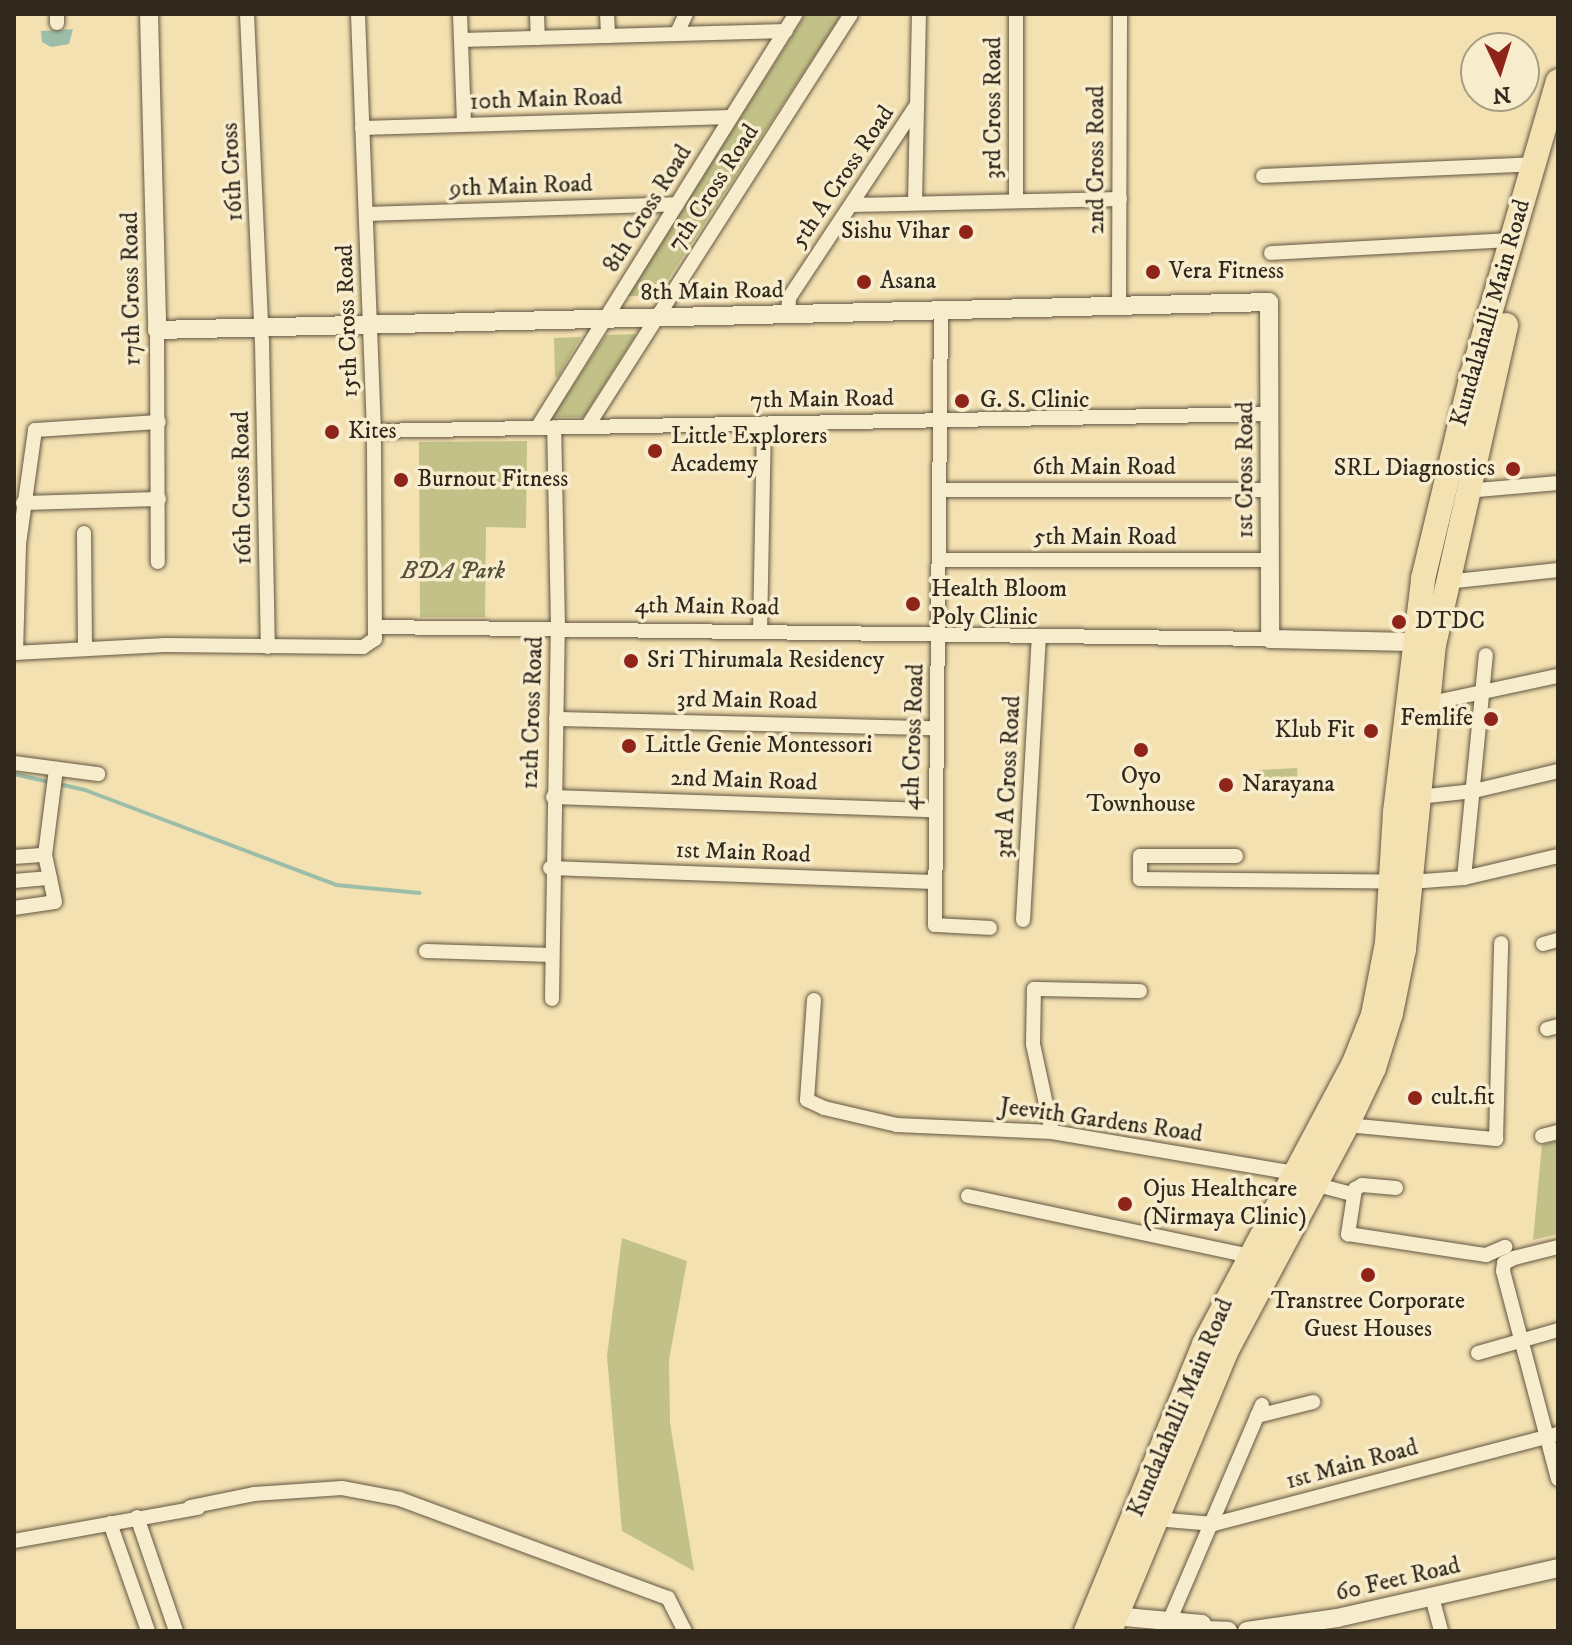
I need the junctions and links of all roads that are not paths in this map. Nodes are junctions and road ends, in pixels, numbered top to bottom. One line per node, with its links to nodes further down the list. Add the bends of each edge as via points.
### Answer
1 (149, 14): 43 (street, 17th Cross Road)
2 (247, 14): 42 (street, 16th Cross)
3 (358, 14): 23 (street, 15th Cross Road)
4 (460, 14): 18 (street)
5 (537, 14): 17 (street)
6 (607, 14): 16 (street)
7 (677, 14): 15 (street)
8 (686, 14): 15 (street)
9 (796, 14): 14 (street, 8th Cross Road)
10 (851, 14): 39 (street, 7th Cross Road)
11 (919, 14): 20 (street)
12 (1016, 14): 28 (street, 3rd Cross Road)
13 (1120, 14): 27 (street, 2nd Cross Road)
14 (786, 31): 15 (street); 21 (street, 8th Cross Road)
15 (677, 33): 16 (street)
16 (608, 36): 17 (street)
17 (538, 38): 18 (street)
18 (461, 40): 22 (street)
19 (1558, 81): 25 (main road, Kundalahalli Main Road)
20 (916, 106): 29 (street); 31 (street, 5th A Cross Road)
21 (731, 117): 22 (street, 10th Main Road); 30 (street, 8th Cross Road)
22 (464, 124): 23 (street, 10th Main Road)
23 (362, 128): 32 (street, 15th Cross Road)
24 (1558, 137): 55 (main road, Kundalahalli Main Road)
25 (1533, 164): 26 (street); 33 (main road, Kundalahalli Main Road)
26 (1263, 176)
27 (1120, 199): 28 (street); 36 (street, 2nd Cross Road)
28 (1016, 201): 29 (street)
29 (915, 203): 31 (street)
30 (677, 204): 32 (street, 9th Main Road); 40 (street, 8th Cross Road)
31 (852, 205): 38 (street, 5th A Cross Road, via 789,298)
32 (366, 214): 41 (street, 15th Cross Road)
33 (1513, 240): 34 (street); 70 (main road, Kundalahalli Main Road, via 1445,483)
34 (1271, 253)
35 (1269, 302): 36 (street, 8th Main Road); 44 (street, 1st Cross Road)
36 (1119, 306): 37 (street, 8th Main Road)
37 (941, 310): 38 (street, 8th Main Road); 45 (street, 4th Cross Road)
38 (788, 314): 39 (street, 8th Main Road)
39 (657, 317): 40 (street, 8th Main Road); 49 (street, 7th Cross Road)
40 (605, 319): 41 (street, 8th Main Road); 50 (street, 8th Cross Road)
41 (370, 325): 42 (street, 8th Main Road); 51 (street, 15th Cross Road)
42 (262, 328): 43 (street, 8th Main Road); 72 (street, 16th Cross Road)
43 (157, 330): 46 (street, 17th Cross Road)
44 (1270, 414): 45 (street, 7th Main Road); 54 (street, 1st Cross Road)
45 (940, 420): 47 (street, 7th Main Road); 53 (street, 4th Cross Road)
46 (159, 422): 56 (street, 17th Cross Road); 57 (street, via 35,430)
47 (764, 423): 49 (street, 7th Main Road); 66 (street)
48 (554, 427): 49 (street, 7th Main Road); 50 (street, 7th Main Road); 65 (street, 12th Cross Road)
49 (587, 427)
50 (537, 428): 51 (street, 7th Main Road)
51 (374, 431): 64 (street, 15th Cross Road)
52 (1558, 483): 55 (street)
53 (939, 490): 54 (street, 6th Main Road); 59 (street, 4th Cross Road)
54 (1269, 490): 60 (street, 1st Cross Road)
55 (1466, 491): 63 (main road, Kundalahalli Main Road)
56 (159, 499): 57 (street); 61 (street, 17th Cross Road)
57 (23, 503): 73 (street)
58 (84, 533): 71 (street)
59 (940, 560): 60 (street, 5th Main Road); 67 (street, 4th Cross Road)
60 (1270, 560): 69 (street, 1st Cross Road)
61 (158, 562)
62 (1558, 570): 63 (street)
63 (1446, 582): 77 (main road, Kundalahalli Main Road)
64 (377, 627): 65 (street, 4th Main Road); 72 (street, via 375,639 363,647)
65 (558, 628): 66 (street, 4th Main Road); 78 (street, 12th Cross Road)
66 (760, 632): 67 (street, 4th Main Road)
67 (939, 634): 68 (street, 4th Main Road); 79 (street, 4th Cross Road)
68 (1039, 637): 69 (street, 4th Main Road); 99 (street, 3rd A Cross Road)
69 (1270, 639): 70 (street, 4th Main Road)
70 (1413, 642): 97 (main road, Kundalahalli Main Road)
71 (85, 647): 72 (street); 73 (street)
72 (268, 647)
73 (15, 653)
74 (1486, 655): 76 (street)
75 (1558, 676): 76 (street)
76 (1483, 694): 77 (street); 84 (street)
77 (1427, 704): 86 (main road, Kundalahalli Main Road)
78 (556, 719): 79 (street, 3rd Main Road); 85 (street, 12th Cross Road)
79 (936, 728): 87 (street, 4th Cross Road)
80 (14, 763): 83 (street)
81 (1558, 771): 84 (street)
82 (98, 774): 83 (street)
83 (54, 779): 88 (street)
84 (1474, 791): 86 (street); 94 (street)
85 (553, 797): 87 (street, 2nd Main Road); 92 (street, 12th Cross Road)
86 (1418, 797): 97 (main road, Kundalahalli Main Road)
87 (933, 810): 96 (street, 4th Cross Road)
88 (45, 855): 91 (street); 93 (street)
89 (1236, 856): 97 (street, via 1140,856 1140,879)
90 (1558, 856): 94 (street)
91 (14, 857)
92 (550, 868): 96 (street, 1st Main Road); 103 (street, 12th Cross Road)
93 (50, 878): 95 (street); 98 (street, via 55,902)
94 (1464, 878): 97 (street)
95 (14, 881)
96 (934, 882): 100 (street, 4th Cross Road, via 935,925)
97 (1401, 882): 107 (main road, Kundalahalli Main Road, via 1391,1013 1374,1068); 111 (main road, Kundalahalli Main Road, via 1373,1015)
98 (14, 908)
99 (1023, 920)
100 (990, 928)
101 (1501, 943): 107 (street, via 1496,1139)
102 (426, 951): 103 (street)
103 (548, 955): 105 (street, 12th Cross Road)
104 (1140, 991): 108 (street, via 1034,989 1033,1044)
105 (552, 999)
106 (814, 1000): 108 (street, Jeevith Gardens Road, via 807,1100 897,1125)
107 (1347, 1125): 111 (main road, Kundalahalli Main Road)
108 (1052, 1132): 111 (street, Jeevith Gardens Road)
109 (1558, 1132): 110 (street)
110 (1542, 1136)
111 (1305, 1178): 113 (street, Jeevith Gardens Road); 117 (main road, Kundalahalli Main Road); 125 (main road, Kundalahalli Main Road)
112 (1396, 1188): 113 (street, via 1362,1185)
113 (1352, 1194): 116 (street, via 1348,1234 1486,1255)
114 (968, 1196): 117 (street)
115 (1558, 1247): 116 (street)
116 (1509, 1252): 119 (street, via 1503,1271)
117 (1251, 1256): 132 (main road, Kundalahalli Main Road, via 1204,1344)
118 (1558, 1330): 119 (street)
119 (1521, 1340): 120 (street); 122 (street)
120 (1478, 1353)
121 (1313, 1402): 127 (street, via 1259,1411)
122 (1552, 1436): 123 (street); 127 (street, 1st Main Road)
123 (1558, 1479)
124 (137, 1517): 126 (street); 136 (street); 137 (street, via 347,1490 400,1499 668,1598)
125 (1155, 1519): 127 (street, 1st Main Road); 132 (main road, Kundalahalli Main Road)
126 (110, 1523): 128 (street); 135 (street)
127 (1214, 1524): 133 (street)
128 (14, 1541)
129 (1558, 1568): 130 (street, 60 Feet Road)
130 (1432, 1597): 131 (street, 60 Feet Road); 141 (street)
131 (1339, 1625): 140 (street, 60 Feet Road)
132 (1105, 1626): 133 (street); 138 (street)
133 (1166, 1626): 134 (street, via 1202,1624)
134 (1205, 1630): 139 (street)
135 (148, 1631)
136 (176, 1631)
137 (685, 1631)
138 (1147, 1631)
139 (1228, 1631)
140 (1247, 1631)
141 (1441, 1631)

